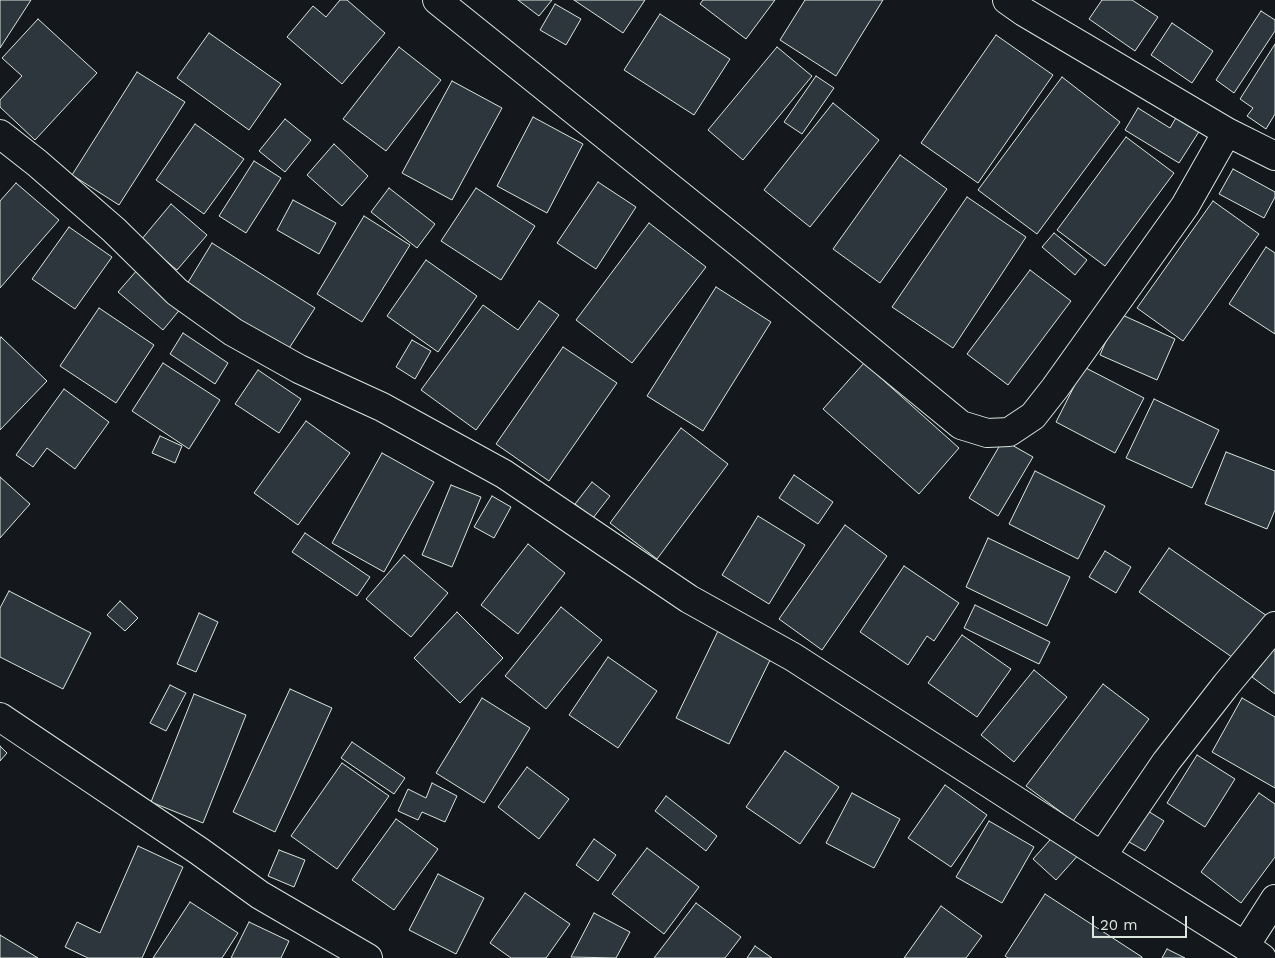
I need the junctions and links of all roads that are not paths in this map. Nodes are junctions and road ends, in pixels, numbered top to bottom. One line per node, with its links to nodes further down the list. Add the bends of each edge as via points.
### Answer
1 (437, 0): 3 (street, via 961,425 987,433 1010,432 1033,416 1185,206)
2 (1007, 0): 3 (street)
3 (1227, 132): 5 (street)
4 (0, 134): 8 (street, via 114,230 177,292 233,332 299,369 382,407 504,474 689,599 801,662)
5 (1275, 156)
6 (1275, 626): 8 (street, via 1166,762)
7 (0, 717): 11 (street, via 260,896)
8 (1102, 856): 10 (street)
9 (1275, 899): 10 (street)
10 (1253, 952)
11 (368, 958)

